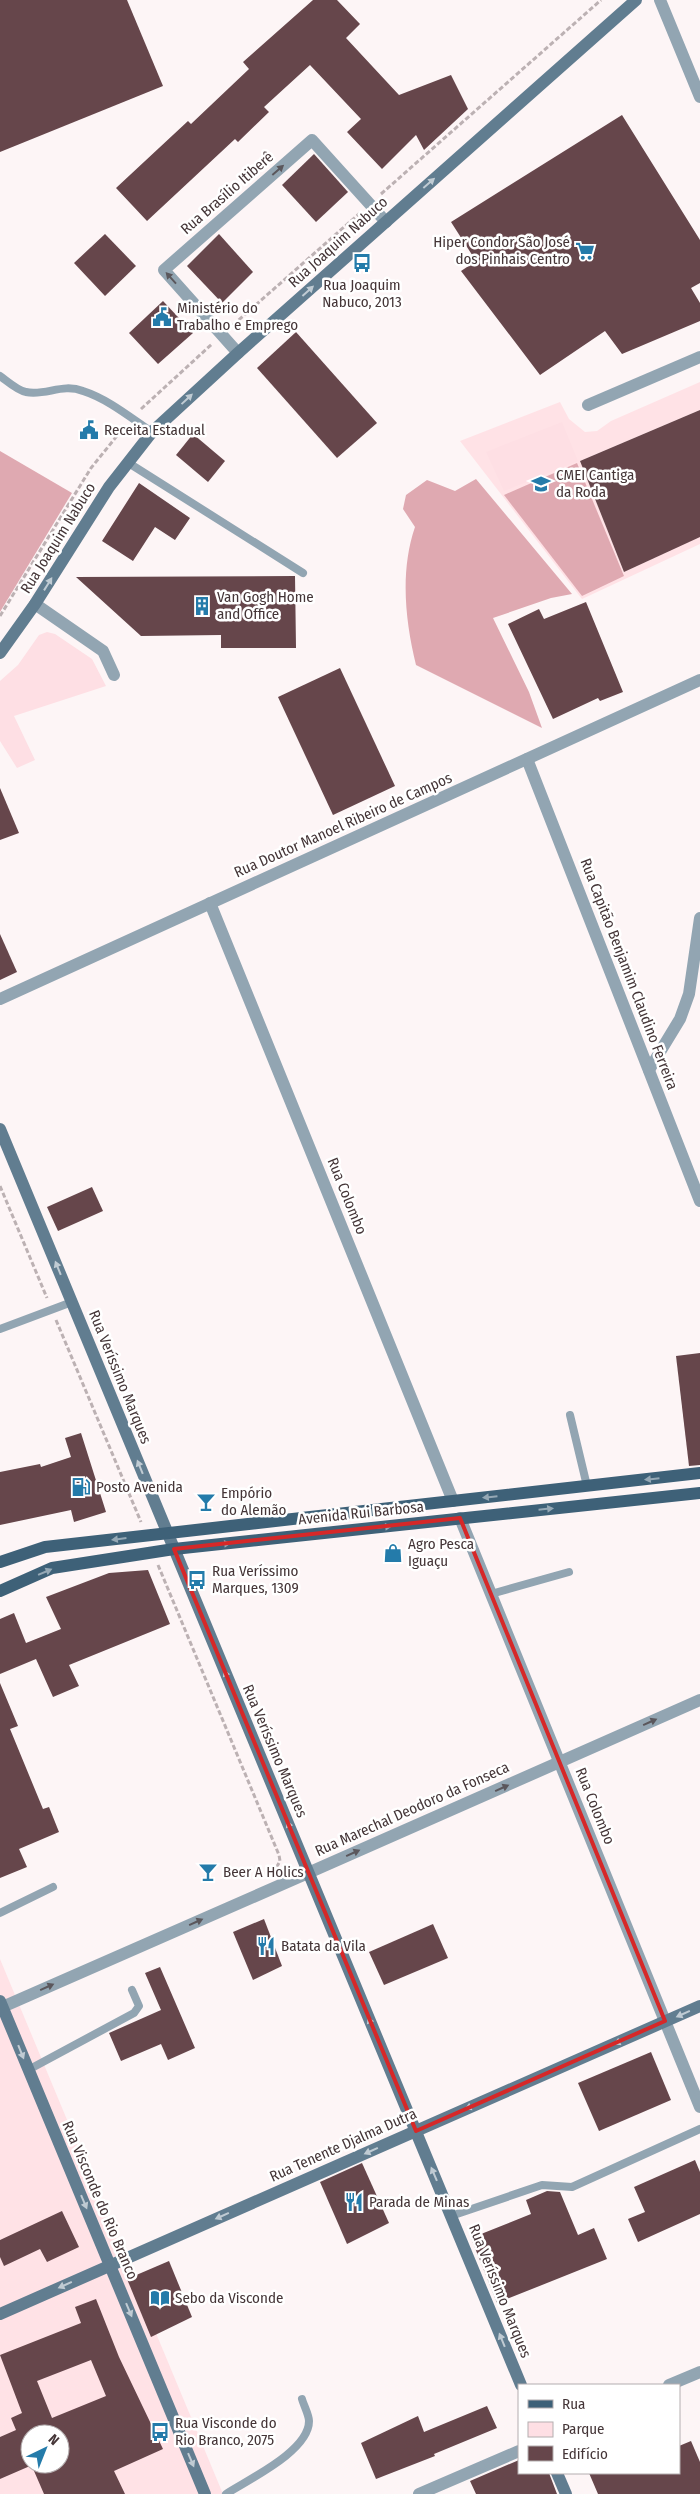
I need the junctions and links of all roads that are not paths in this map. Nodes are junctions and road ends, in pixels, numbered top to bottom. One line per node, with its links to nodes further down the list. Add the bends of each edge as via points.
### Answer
1 (636, 0): 4 (main road, Rua Joaquim Nabuco, one-way to 1)
2 (660, 0): 3 (street)
3 (700, 97)
4 (386, 222): 5 (main road, Rua Joaquim Nabuco, one-way to 4); 5 (street, Rua Brasílio Itiberê, one-way to 4, via 164,270 312,140)
5 (238, 353): 9 (main road, Rua Joaquim Nabuco, one-way to 5)
6 (700, 356): 8 (street)
7 (0, 376): 9 (lane, via 25,392 65,387 83,390)
8 (588, 404)
9 (152, 432): 10 (main road, Rua Joaquim Nabuco)
10 (127, 462): 11 (lane); 12 (main road, Rua Joaquim Nabuco, one-way to 10)
11 (303, 573)
12 (35, 604): 13 (main road, Rua Joaquim Nabuco); 14 (street, via 103,650)
13 (0, 653)
14 (114, 675)
15 (700, 680): 16 (street, Rua Doutor Manoel Ribeiro de Campos)
16 (528, 759): 17 (street, Rua Doutor Manoel Ribeiro de Campos); 20 (street, Rua Capitão Benjamim Claudino Ferreira)
17 (210, 903): 19 (street, Rua Doutor Manoel Ribeiro de Campos); 29 (street, Rua Colombo)
18 (700, 918): 20 (street, via 688,994 680,1019)
19 (0, 999)
20 (649, 1070): 22 (street, Rua Capitão Benjamim Claudino Ferreira)
21 (0, 1129): 23 (main road, Rua Veríssimo Marques, one-way to 21)
22 (700, 1202)
23 (72, 1302): 24 (lane); 31 (main road, Rua Veríssimo Marques, one-way to 23)
24 (0, 1329)
25 (570, 1416): 27 (lane)
26 (700, 1473): 27 (main road, Avenida Rui Barbosa, one-way to 27)
27 (587, 1486): 29 (main road, Avenida Rui Barbosa, one-way to 29)
28 (700, 1493): 30 (main road, Avenida Rui Barbosa, one-way to 28)
29 (454, 1501): 31 (main road, Avenida Rui Barbosa)
30 (460, 1518): 32 (main road, Avenida Rui Barbosa, one-way to 30); 36 (street, Rua Colombo)
31 (168, 1533): 32 (main road, Rua Veríssimo Marques); 33 (main road, Avenida Rui Barbosa, one-way to 33, via 45,1547)
32 (174, 1549): 35 (main road, Avenida Rui Barbosa, one-way to 32, via 52,1568); 39 (main road, Rua Veríssimo Marques, one-way to 32)
33 (0, 1562)
34 (569, 1572): 36 (lane)
35 (0, 1591)
36 (491, 1594): 38 (street, Rua Colombo)
37 (700, 1700): 38 (street, Rua Marechal Deodoro da Fonseca, one-way to 37)
38 (560, 1762): 39 (street, Rua Marechal Deodoro da Fonseca, one-way to 38); 45 (street, Rua Colombo)
39 (308, 1873): 43 (street, Rua Marechal Deodoro da Fonseca, one-way to 39); 49 (main road, Rua Veríssimo Marques, one-way to 39)
40 (53, 1887): 41 (lane)
41 (0, 1913)
42 (132, 1990): 46 (lane, via 139,2006 134,2013)
43 (1, 2005): 46 (main road, Rua Visconde do Rio Branco, one-way to 46)
44 (700, 2006): 45 (main road, Rua Tenente Djalma Dutra, one-way to 45)
45 (665, 2021): 47 (street, Rua Colombo); 49 (main road, Rua Tenente Djalma Dutra, one-way to 49)
46 (28, 2070): 51 (main road, Rua Visconde do Rio Branco, one-way to 51)
47 (700, 2106)
48 (700, 2129): 50 (lane, via 572,2186 542,2185)
49 (416, 2131): 50 (main road, Rua Veríssimo Marques, one-way to 49); 51 (main road, Rua Tenente Djalma Dutra, one-way to 51)
50 (451, 2216): 54 (main road, Rua Veríssimo Marques, one-way to 50)
51 (110, 2265): 52 (main road, Rua Tenente Djalma Dutra, one-way to 52); 59 (main road, Rua Visconde do Rio Branco, one-way to 59)
52 (0, 2314)
53 (700, 2372): 55 (street)
54 (521, 2384)
55 (670, 2384)
56 (302, 2399): 60 (lane, via 310,2420 306,2435 296,2448)
57 (518, 2451): 61 (street)
58 (557, 2474): 62 (main road)
59 (205, 2494)
60 (226, 2494)
61 (419, 2494)
62 (566, 2494)

